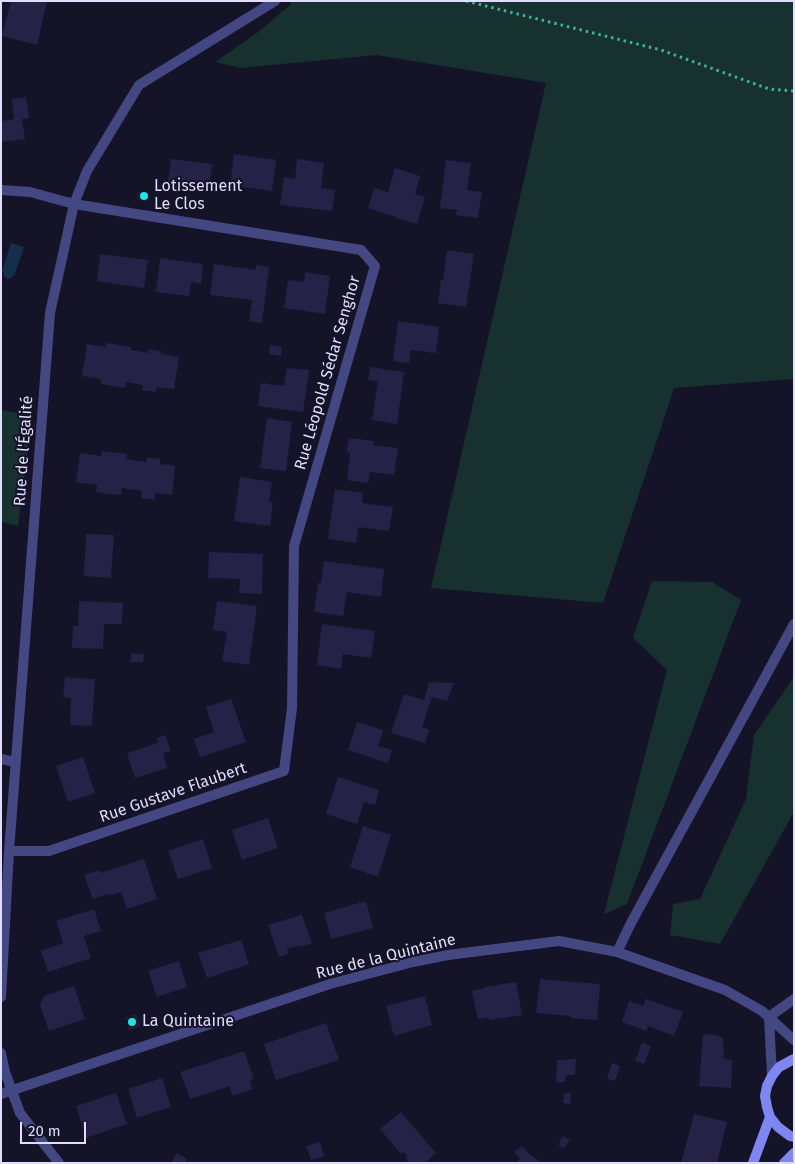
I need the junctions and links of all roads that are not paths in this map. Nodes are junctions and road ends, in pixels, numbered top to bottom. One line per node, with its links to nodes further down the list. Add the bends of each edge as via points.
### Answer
1 (275, 1): 3 (street, Rue de l'Égalité, via 139,85 87,171)
2 (1, 190): 3 (street, via 30,192)
3 (74, 204): 5 (street, Rue Léopold Sédar Senghor, via 361,250 374,266 294,546); 7 (street, Rue de l'Égalité, via 50,313)
4 (794, 624): 9 (street)
5 (292, 708): 8 (street, Rue Gustave Flaubert, via 284,771 49,851)
6 (1, 759): 7 (street)
7 (15, 762): 8 (street, Rue de l'Égalité)
8 (8, 851): 10 (street, Rue de l'Égalité)
9 (617, 952): 12 (street, Rue de la Quintaine, via 725,990); 17 (street, Rue de la Quintaine, via 559,941 413,962 330,984)
10 (1, 997)
11 (794, 999): 12 (street)
12 (768, 1017): 13 (street, Rue de la Quintaine); 16 (street)
13 (794, 1040)
14 (1, 1053): 17 (street)
15 (794, 1059): 16 (main road, via 779,1067)
16 (772, 1076): 19 (main road, via 765,1096)
17 (12, 1090): 18 (street, Rue de la Quintaine); 22 (street, via 20,1113)
18 (1, 1094)
19 (770, 1117): 20 (main road, via 778,1127); 23 (main road)
20 (794, 1137)
21 (794, 1153): 24 (main road)
22 (59, 1163)
23 (753, 1163)
24 (784, 1163)

